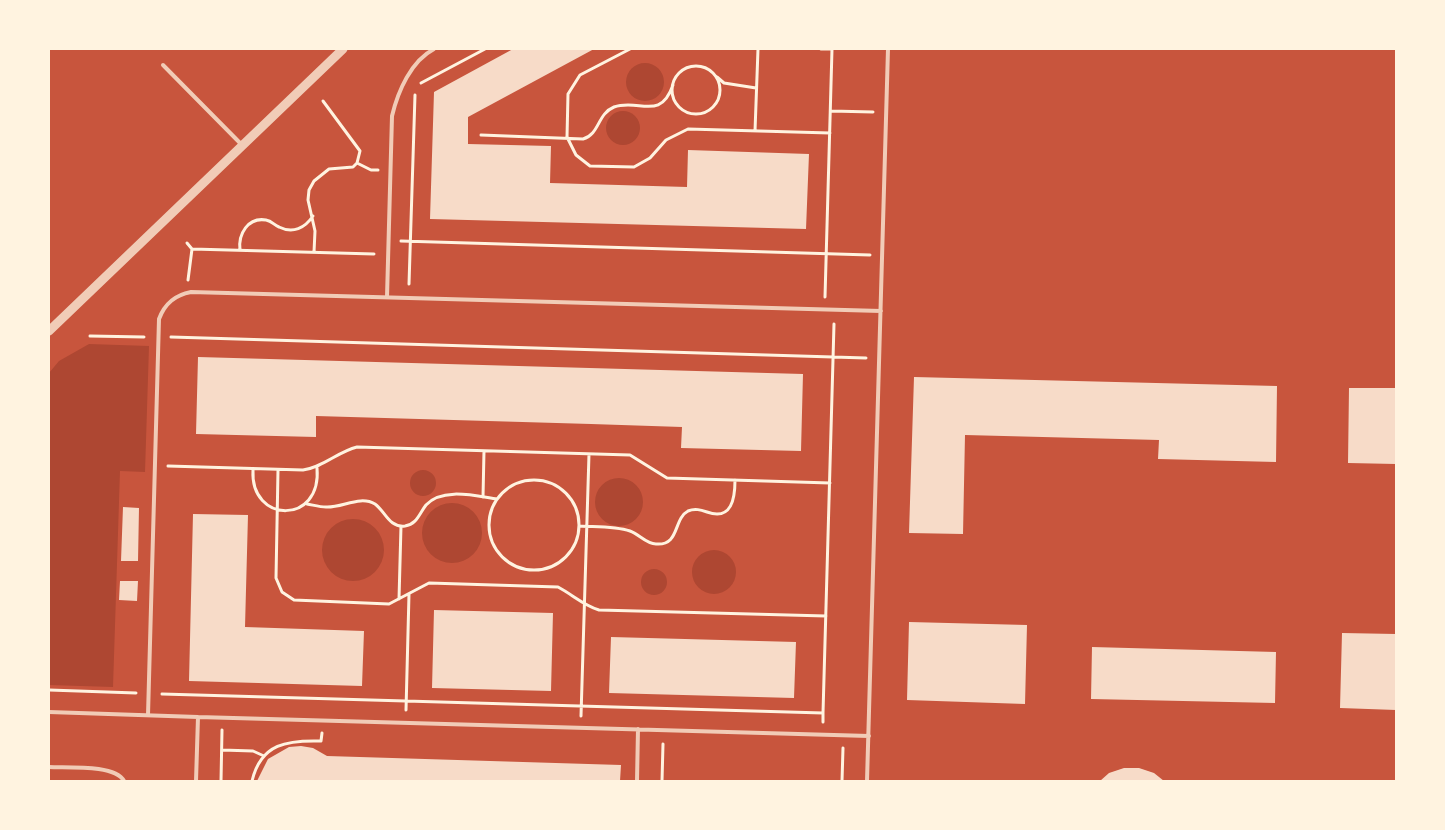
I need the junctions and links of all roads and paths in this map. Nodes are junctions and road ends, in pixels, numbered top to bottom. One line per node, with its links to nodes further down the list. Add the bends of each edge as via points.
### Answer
1 (343, 49): 20 (street)
2 (434, 49): 22 (lane, via 427,52 410,73 397,97 392,116)
3 (485, 49): 23 (path, via 415,86)
4 (630, 49): 19 (path, via 580,75 572,84 568,94)
5 (758, 49): 12 (path)
6 (821, 49): 7 (path)
7 (832, 49): 14 (path)
8 (888, 49): 15 (lane)
9 (163, 65): 20 (lane)
10 (716, 77): 11 (path, via 702,66 692,66 676,76); 11 (path, via 720,95 716,104 700,113 682,110 676,103); 12 (path, via 724,83)
11 (673, 85): 19 (path, via 669,96 660,104 648,108 617,106 607,110 589,137)
12 (756, 88): 16 (path)
13 (323, 101): 21 (path, via 357,147 359,158 354,167 329,169 314,181 308,200)
14 (831, 111): 15 (path); 17 (path)
15 (886, 113): 30 (lane)
16 (755, 131): 17 (path); 19 (path, via 688,129 666,140 650,158 634,168 590,166 576,155)
17 (830, 133): 29 (path)
18 (481, 135): 19 (path)
19 (567, 137)
20 (242, 145): 37 (street)
21 (313, 216): 26 (path, via 308,223 294,230 278,227 271,221 255,221 243,230); 27 (path)
22 (388, 241): 23 (path); 28 (lane)
23 (410, 242): 29 (path); 33 (path)
24 (187, 243): 25 (path)
25 (192, 248): 26 (path); 31 (path)
26 (240, 250): 27 (path)
27 (314, 252): 28 (path)
28 (388, 254): 32 (lane)
29 (827, 254): 30 (path); 34 (path)
30 (882, 255): 36 (lane)
31 (186, 293): 32 (lane); 39 (lane, via 172,299 162,312)
32 (387, 297): 33 (lane)
33 (409, 298): 34 (lane)
34 (825, 310): 35 (lane)
35 (835, 310): 36 (lane); 40 (path)
36 (881, 312): 41 (lane)
37 (49, 331)
38 (90, 336): 39 (path)
39 (159, 337): 40 (path); 44 (lane)
40 (834, 357): 41 (path); 49 (path)
41 (880, 358): 77 (lane)
42 (484, 451): 43 (path); 45 (path, via 357,447); 50 (path)
43 (589, 454): 48 (path, via 630,455 667,478); 56 (path)
44 (155, 466): 46 (path); 62 (lane)
45 (317, 468): 47 (path); 52 (path, via 318,482)
46 (254, 470): 47 (path); 53 (path, via 257,495)
47 (278, 470): 53 (path)
48 (735, 480): 49 (path); 56 (path, via 735,500 731,507 717,513 696,509 688,511 673,538 666,543 650,543 628,530)
49 (830, 483): 60 (path)
50 (483, 497): 51 (path); 54 (path, via 436,498 411,524)
51 (497, 499): 55 (path, via 509,487 524,480 541,479 569,495 577,510); 55 (path, via 490,514 490,531 495,547 506,560 520,568 537,570 553,566 567,556 576,543)
52 (307, 504): 53 (path, via 292,511); 54 (path, via 326,507 365,501 375,504 391,522)
53 (277, 510): 58 (path, via 276,578 278,586 288,596 301,601 389,604)
54 (401, 526): 58 (path)
55 (580, 526): 56 (path)
56 (587, 527): 59 (path)
57 (409, 594): 58 (path); 59 (path, via 429,583 558,587); 63 (path)
58 (399, 599)
59 (584, 606): 60 (path, via 599,610); 64 (path)
60 (826, 616): 66 (path)
61 (49, 690): 62 (path)
62 (149, 693): 63 (path); 67 (lane)
63 (406, 701): 64 (path); 71 (path)
64 (581, 706): 66 (path); 72 (path)
65 (49, 712): 67 (lane)
66 (823, 713): 75 (path)
67 (148, 715): 68 (lane)
68 (198, 717): 69 (lane); 82 (lane)
69 (222, 717): 70 (lane); 78 (path)
70 (322, 720): 71 (lane); 79 (path, via 321,741 287,742)
71 (405, 723): 72 (lane)
72 (581, 728): 73 (lane)
73 (638, 729): 74 (lane); 85 (lane)
74 (664, 730): 75 (lane); 86 (path)
75 (823, 735): 76 (lane)
76 (843, 735): 77 (lane); 87 (path)
77 (868, 736): 88 (lane)
78 (222, 750): 79 (path, via 253,751); 83 (path)
79 (264, 756): 84 (path)
80 (49, 767): 81 (lane, via 112,770)
81 (124, 781)
82 (196, 781)
83 (221, 781)
84 (252, 781)
85 (637, 781)
86 (662, 781)
87 (842, 781)
88 (867, 781)

